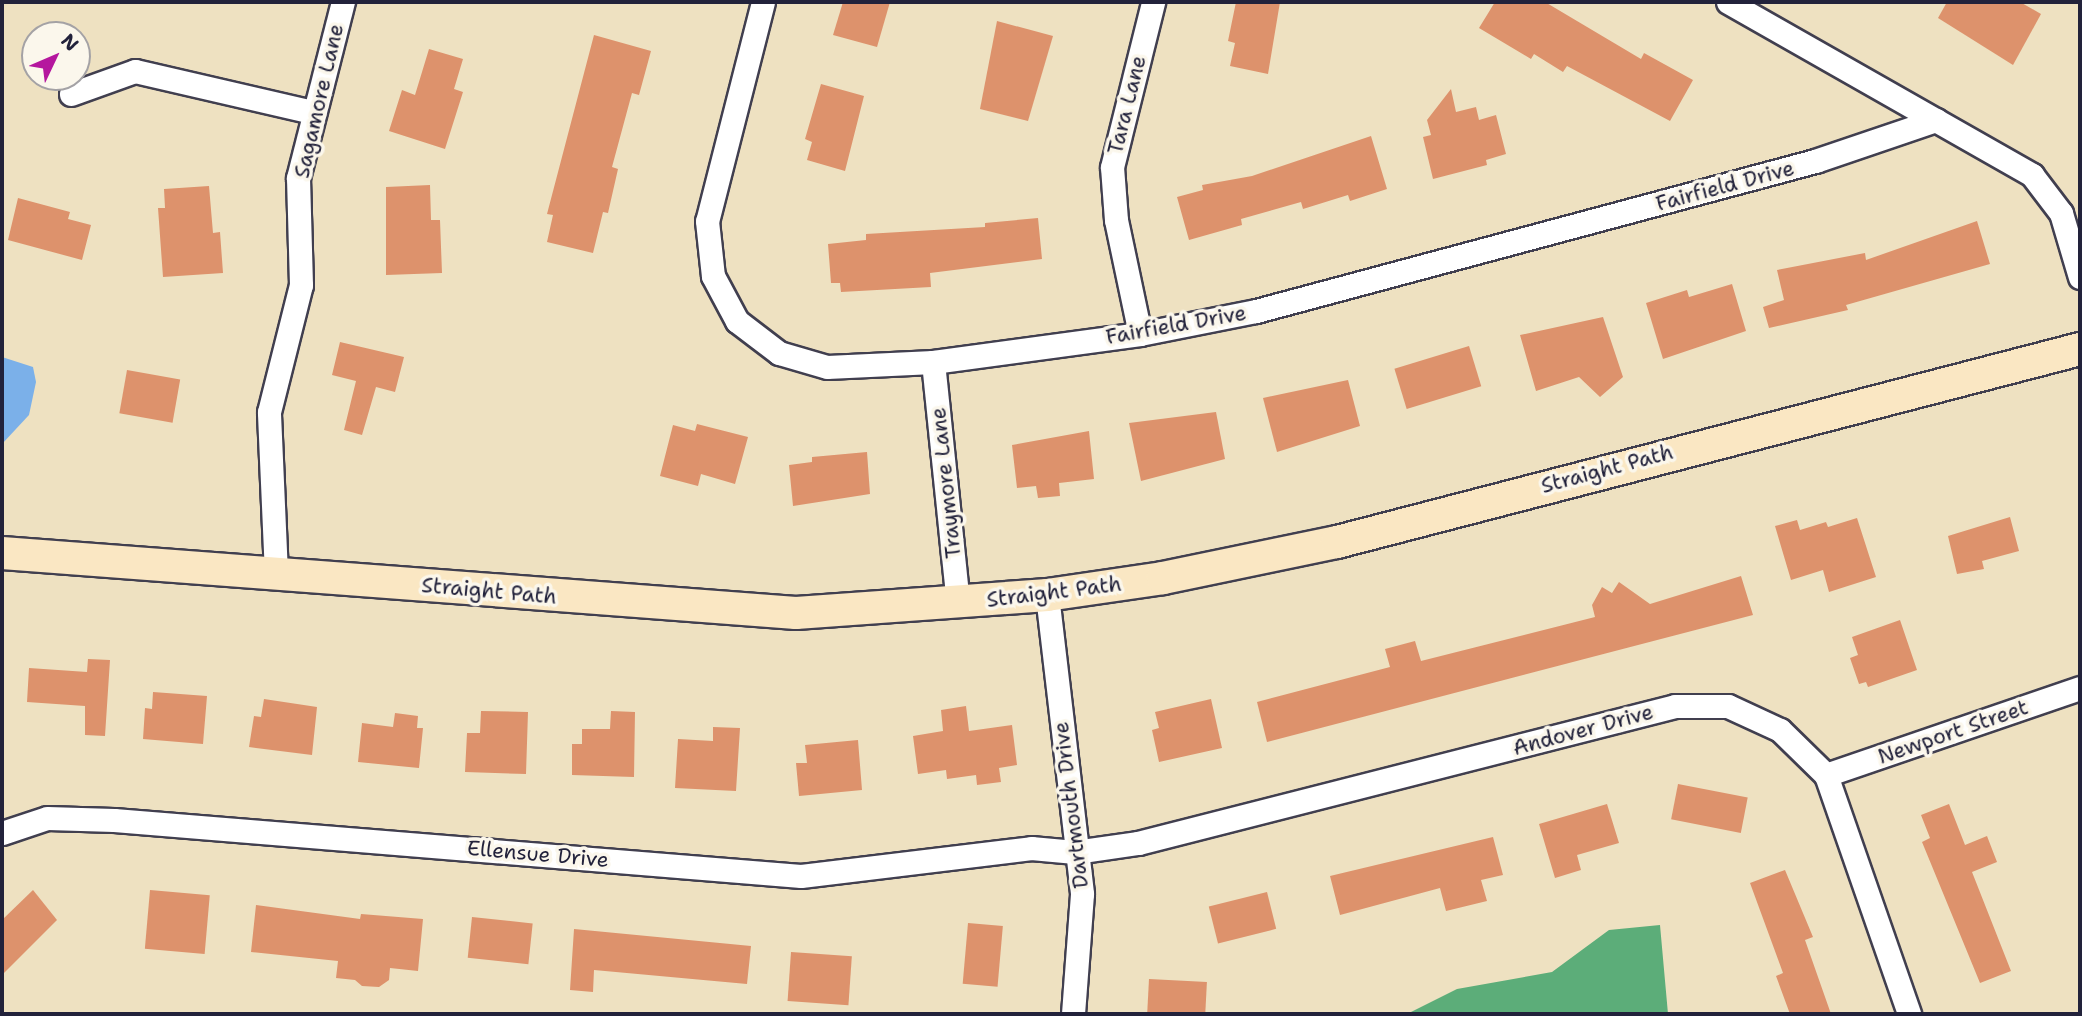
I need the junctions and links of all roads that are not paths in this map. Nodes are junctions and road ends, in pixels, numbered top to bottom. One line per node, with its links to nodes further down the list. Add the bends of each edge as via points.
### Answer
1 (343, 2): 6 (street, Sagamore Lane)
2 (763, 2): 11 (street, Fairfield Drive, via 707,221 713,276 737,321 779,353 827,367)
3 (1153, 2): 9 (street, Tara Lane, via 1112,167 1116,220)
4 (1728, 2): 7 (street)
5 (71, 94): 6 (street, via 135,71)
6 (312, 112): 13 (street, Sagamore Lane, via 298,178 301,285 269,412)
7 (1936, 120): 8 (street, via 2032,175 2061,214); 9 (street, Fairfield Drive, via 1775,172 1256,311)
8 (2080, 277)
9 (1140, 334): 11 (street, Fairfield Drive)
10 (2080, 349): 14 (main road, Straight Path, via 1338,542 1164,578)
11 (933, 362): 15 (street, Traymore Lane)
12 (2, 553): 13 (main road, Straight Path)
13 (276, 574): 15 (main road, Straight Path, via 796,613)
14 (1047, 595): 15 (main road, Straight Path); 19 (street, Dartmouth Drive)
15 (958, 603)
16 (2080, 688): 17 (street, Newport Street)
17 (1826, 775): 19 (street, Andover Drive, via 1780,730 1728,706 1675,706 1178,833); 21 (street, Andover Drive)
18 (2, 833): 19 (street, Ellensue Drive, via 47,818 114,820 801,876 1031,848)
19 (1075, 852): 20 (street, Dartmouth Drive, via 1082,894)
20 (1073, 1014)
21 (1909, 1014)

